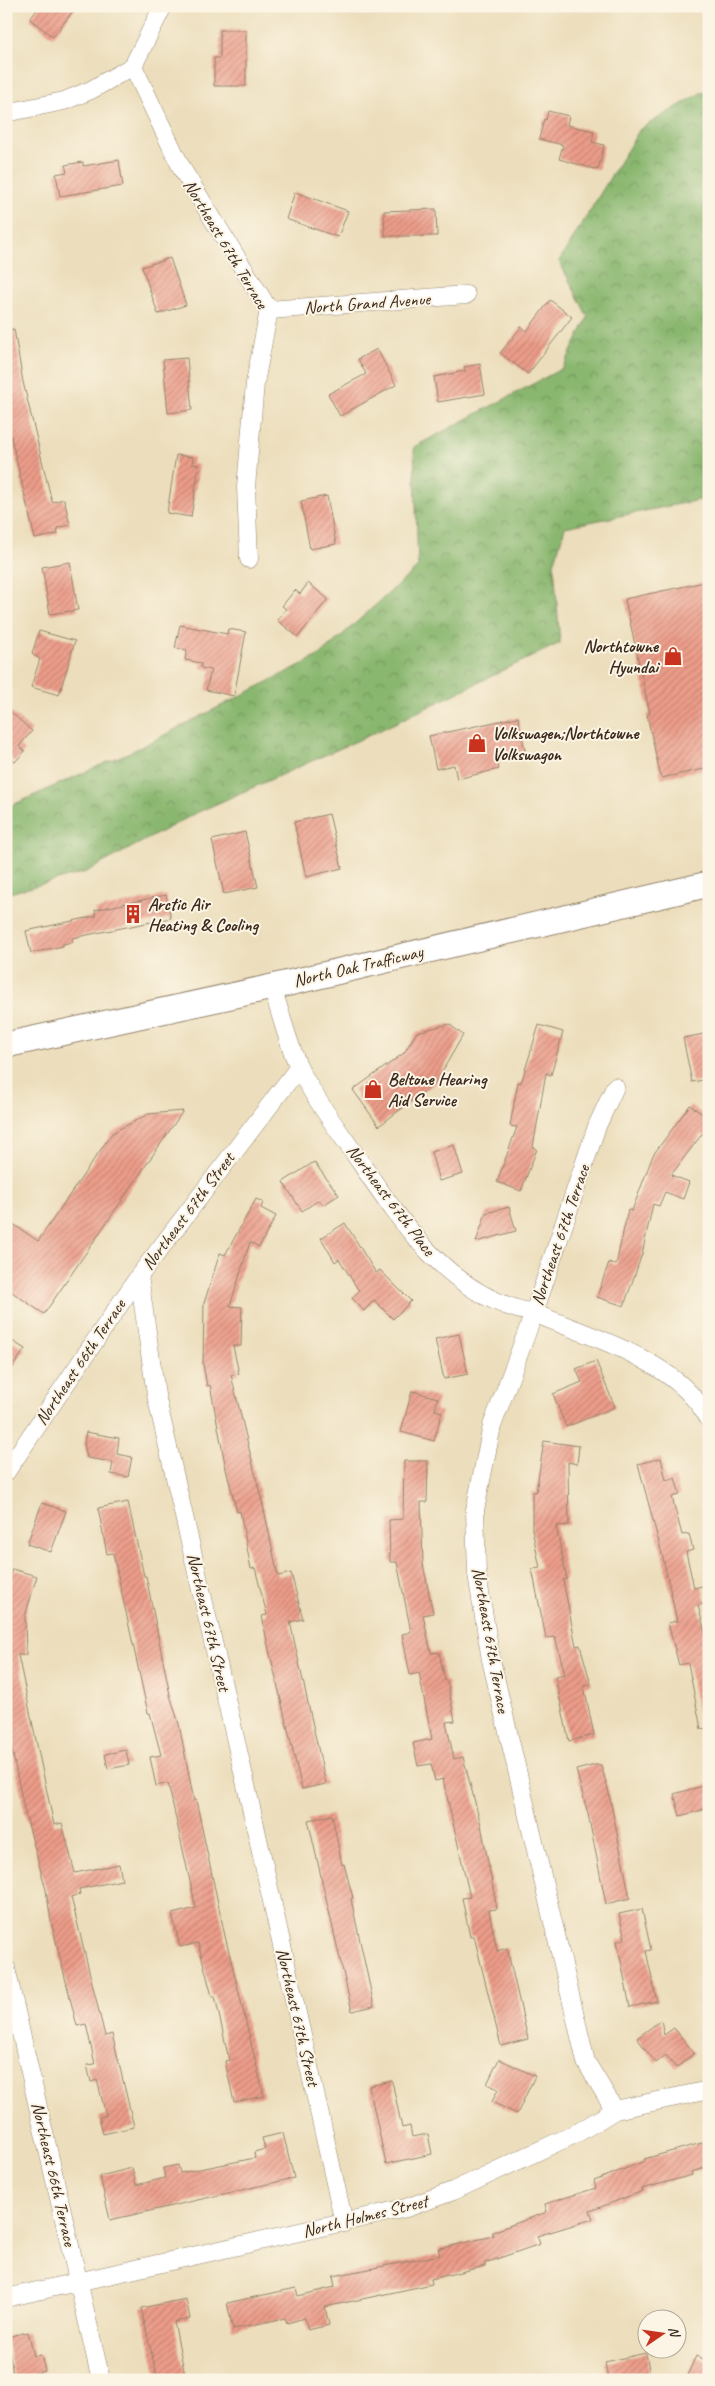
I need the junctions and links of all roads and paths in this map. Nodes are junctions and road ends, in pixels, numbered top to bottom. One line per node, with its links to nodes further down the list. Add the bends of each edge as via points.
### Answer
1 (163, 6): 2 (street)
2 (132, 66): 3 (street, via 91,90 64,100); 5 (street, Northeast 67th Terrace, via 182,169)
3 (6, 113)
4 (466, 295): 5 (street, North Grand Avenue)
5 (268, 310): 6 (street, Northeast 67th Terrace, via 255,383 246,487)
6 (249, 559)
7 (709, 884): 8 (main road, North Oak Trafficway)
8 (272, 987): 9 (main road, North Oak Trafficway); 10 (street, Northeast 67th Place)
9 (6, 1045)
10 (299, 1067): 12 (street, Northeast 67th Street); 13 (street, Northeast 67th Place, via 320,1104 419,1243 440,1264 489,1297 516,1309)
11 (615, 1087): 13 (street, Northeast 67th Terrace, via 597,1126)
12 (138, 1276): 15 (street, Northeast 66th Terrace); 19 (street, Northeast 67th Street, via 156,1395)
13 (534, 1312): 14 (street, Northeast 67th Place, via 645,1359 678,1381); 18 (street, Northeast 67th Terrace, via 492,1426 482,1469 476,1510 477,1574 491,1660 586,2062)
14 (709, 1420)
15 (6, 1472)
16 (6, 1968): 20 (street, Northeast 66th Terrace)
17 (709, 2090): 18 (street, North Holmes Street)
18 (615, 2110): 19 (street, North Holmes Street, via 580,2132 453,2191 406,2208)
19 (344, 2223): 20 (street, North Holmes Street)
20 (79, 2281): 21 (street, North Holmes Street); 22 (street, Northeast 66th Terrace)
21 (6, 2298)
22 (101, 2380)

